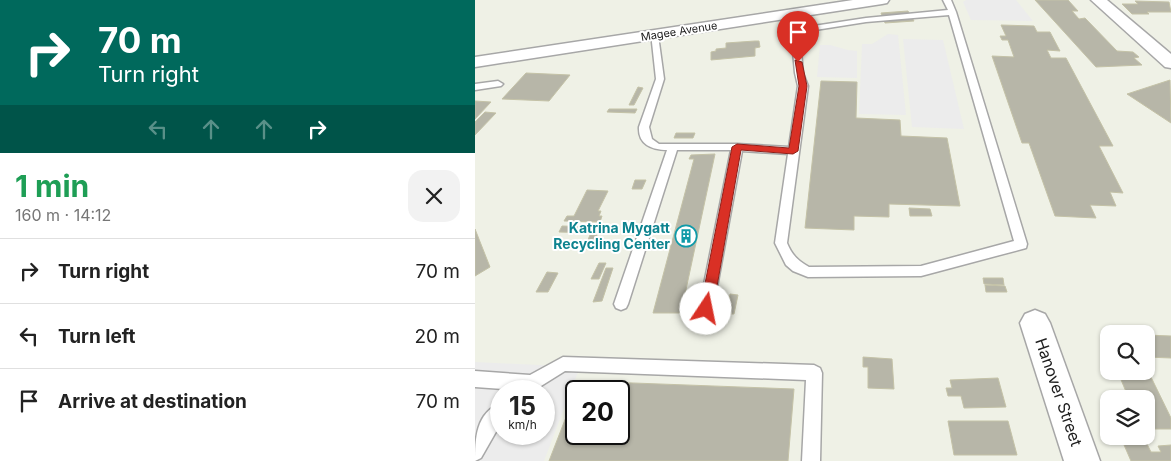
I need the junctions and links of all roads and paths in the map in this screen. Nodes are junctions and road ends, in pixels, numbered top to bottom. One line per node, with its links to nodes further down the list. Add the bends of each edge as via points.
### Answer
1 (947, 0): 4 (lane)
2 (1098, 0): 11 (street)
3 (883, 12): 5 (street, Magee Avenue); 8 (lane)
4 (952, 12): 6 (lane); 17 (lane, via 1021,244 921,271 808,272 794,266 784,254 781,243)
5 (797, 13): 9 (lane); 10 (street, Magee Avenue)
6 (920, 16): 7 (lane); 8 (lane)
7 (911, 17)
8 (866, 20): 9 (lane)
9 (807, 29): 17 (lane, via 797,40 803,86)
10 (654, 35): 12 (street, Magee Avenue); 15 (lane, via 660,79 644,134 649,144)
11 (1168, 59)
12 (475, 62)
13 (498, 84): 14 (lane)
14 (475, 87)
15 (673, 147): 16 (lane); 18 (lane)
16 (737, 147): 17 (lane); 19 (lane)
17 (793, 151)
18 (621, 304)
19 (706, 309)
20 (1035, 323): 27 (street, Hanover Street)
21 (475, 379): 23 (lane)
22 (537, 380): 26 (lane, via 563,364 815,372)
23 (490, 381)
24 (490, 424): 25 (lane)
25 (475, 452)
26 (811, 461)
27 (1082, 461)

